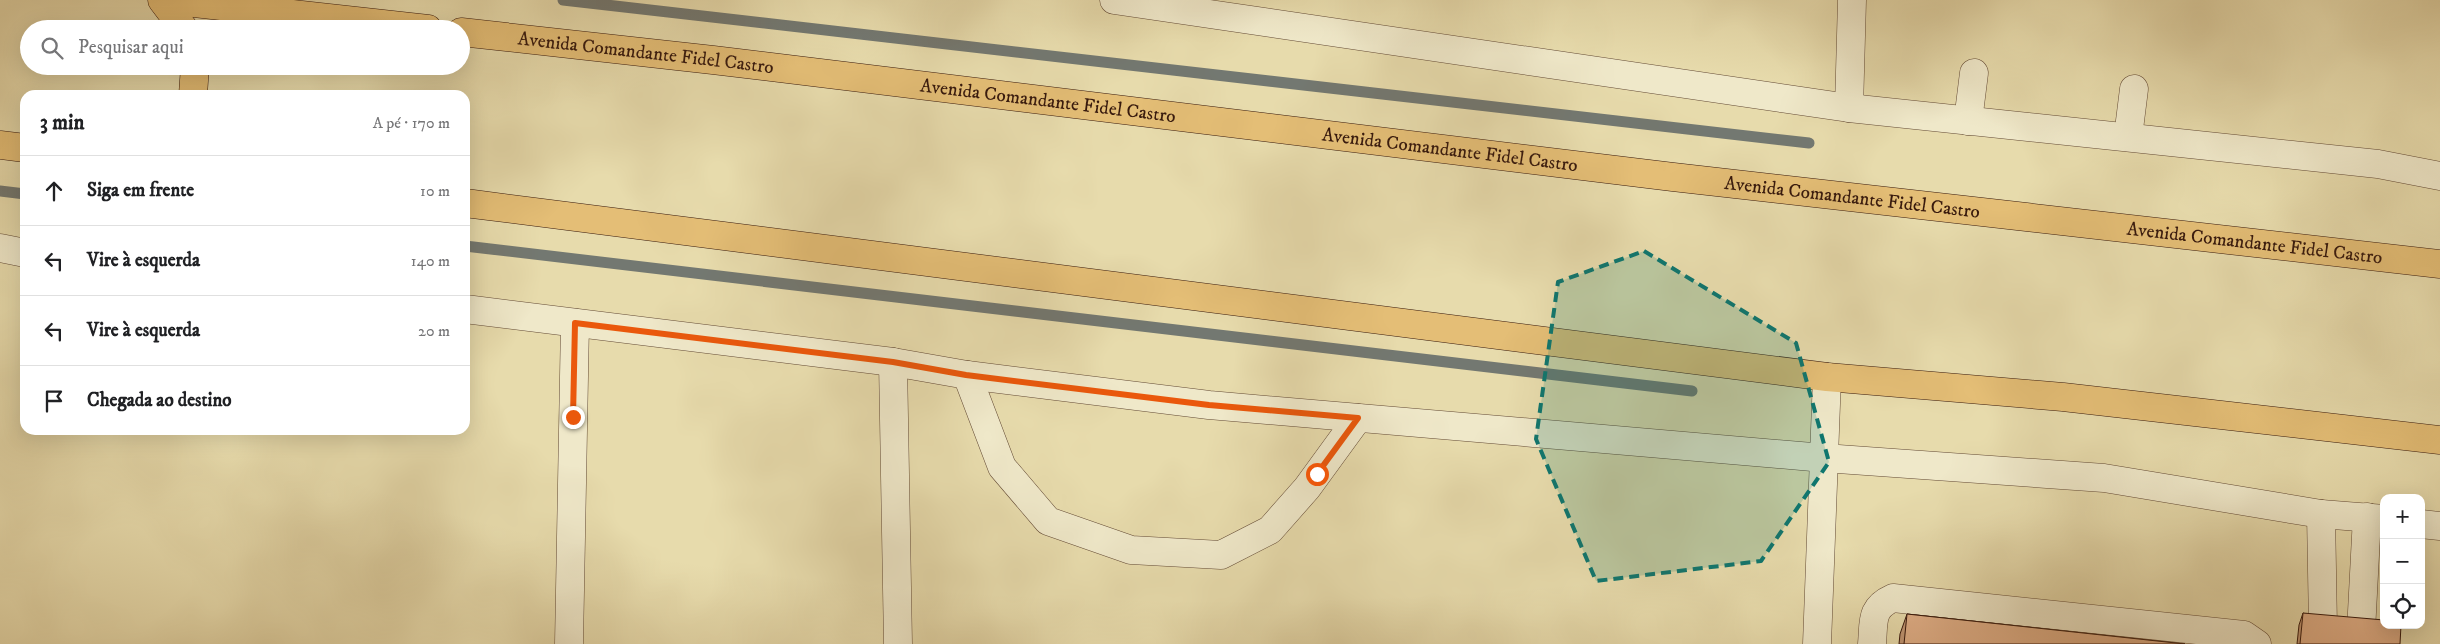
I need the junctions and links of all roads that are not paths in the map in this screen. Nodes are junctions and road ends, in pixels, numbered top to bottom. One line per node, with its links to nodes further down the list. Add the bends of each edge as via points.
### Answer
1 (162, 0): 5 (highway)
2 (167, 0): 6 (highway)
3 (1852, 0): 12 (street)
4 (1129, 1): 12 (street)
5 (177, 20)
6 (347, 20)
7 (470, 33): 21 (highway, Avenida Comandante Fidel Castro, via 1663,176)
8 (1974, 73): 13 (street)
9 (194, 75): 11 (highway)
10 (2134, 89): 14 (street)
11 (193, 90)
12 (1849, 108): 13 (street)
13 (1968, 121): 14 (street)
14 (2128, 137): 17 (street, via 2378,164)
15 (0, 145): 16 (highway)
16 (20, 147)
17 (2440, 176)
18 (470, 204): 26 (highway)
19 (0, 248): 20 (street)
20 (20, 252)
21 (2440, 264)
22 (470, 310): 23 (street)
23 (575, 323): 24 (street); 36 (street)
24 (893, 362): 25 (street); 37 (street)
25 (966, 375): 27 (street, via 1209,405); 27 (street, via 1002,468 1048,521 1131,550 1221,555 1270,530 1307,488)
26 (1827, 377): 28 (highway, via 2063,397); 29 (street)
27 (1358, 418): 29 (street)
28 (2440, 440)
29 (1824, 458): 30 (street, via 2104,478); 38 (street)
30 (2321, 514): 31 (street); 34 (street)
31 (2375, 518): 35 (street)
32 (2425, 524): 33 (street)
33 (2440, 526)
34 (2323, 628)
35 (2361, 631)
36 (569, 644)
37 (898, 644)
38 (1817, 644)
39 (1872, 644): 40 (street, via 1874,615 1881,603 1893,598 2244,635)
40 (2258, 644)

